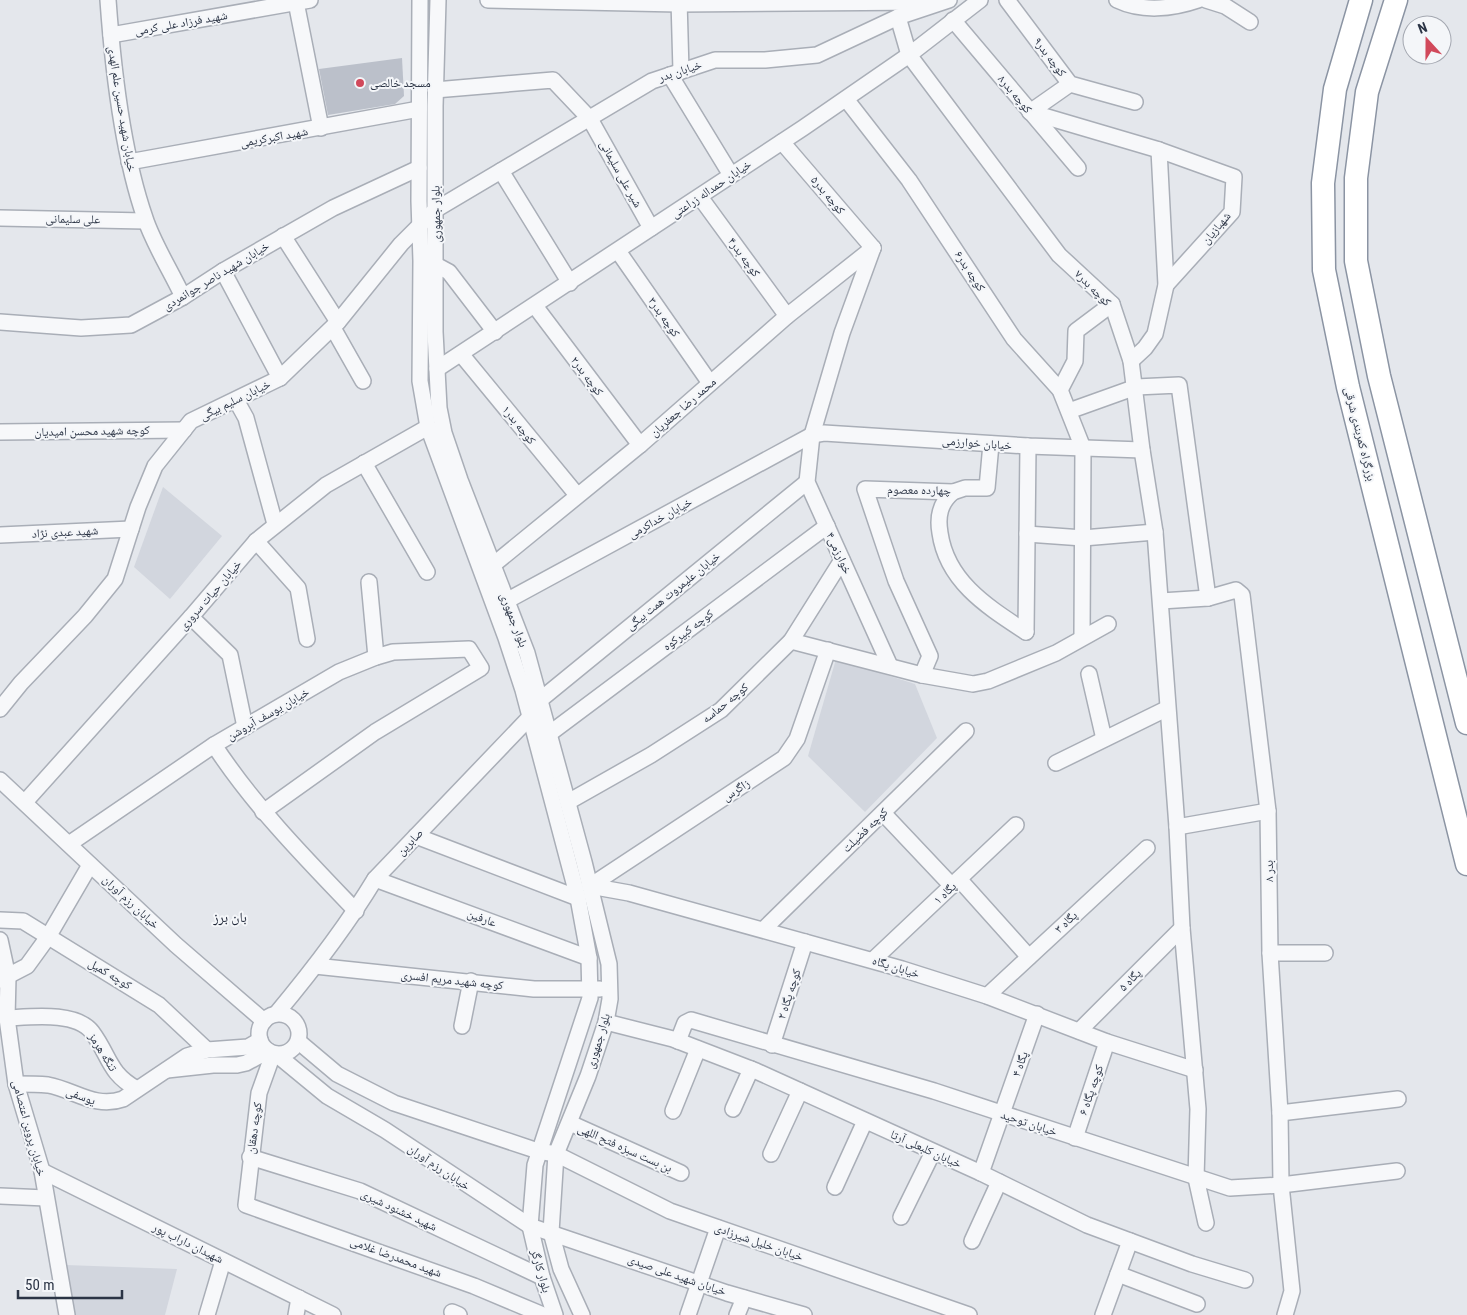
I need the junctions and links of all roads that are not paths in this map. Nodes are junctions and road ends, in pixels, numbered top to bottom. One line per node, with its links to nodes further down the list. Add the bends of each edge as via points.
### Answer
1 (108, 0): 19 (street, خیابان شهید حسین علم الهدی)
2 (420, 0): 26 (street, بلوار جمهوری)
3 (438, 0): 23 (street, بلوار جمهوری)
4 (488, 0): 13 (street)
5 (980, 0): 17 (street, خیابان حمداله زراعتی)
6 (1007, 0): 22 (street, کوچه بدر۹)
7 (1117, 0): 8 (street, via 1136,7 1177,7)
8 (1198, 0)
9 (1206, 0): 18 (street, via 1225,6)
10 (1361, 0): 127 (highway, بزرگراه کمربندی شرقی, via 1334,89 1323,183 1324,270 1348,387)
11 (1396, 0): 109 (highway, via 1367,92 1356,178 1356,261 1379,376)
12 (303, 1): 19 (street, شهید فرزاد علی کرمی); 29 (street)
13 (539, 1): 15 (street)
14 (946, 1): 15 (street); 16 (street, خیابان بدر)
15 (679, 2): 21 (street)
16 (898, 17): 20 (street); 21 (street, خیابان بدر, via 817,56 715,60)
17 (953, 20): 20 (street, خیابان حمداله زراعتی); 27 (street, کوچه بدر۸)
18 (1250, 22)
19 (111, 35): 32 (street, خیابان شهید حسین علم الهدی)
20 (909, 55): 24 (street, خیابان حمداله زراعتی); 51 (street, کوچه بدر۷, via 1059,255)
21 (675, 73): 28 (street, خیابان بدر, via 652,81); 36 (street)
22 (1070, 84): 25 (street, کوچه بدر۹); 27 (street)
23 (435, 90): 28 (street, شیر علی سلیمانی, via 552,80); 38 (street, بلوار جمهوری)
24 (846, 99): 30 (street, خیابان حمداله زراعتی); 64 (street, کوچه بدر۶, via 909,180 1014,339)
25 (1135, 102)
26 (419, 109): 29 (street, شهید اکبرکریمی); 33 (street, بلوار جمهوری)
27 (1030, 112): 31 (street); 34 (street, کوچه بدر۸)
28 (590, 119): 35 (street, خیابان بدر); 42 (street, شیر علی سلیمانی)
29 (321, 128): 32 (street, شهید اکبرکریمی)
30 (782, 142): 36 (street, خیابان حمداله زراعتی); 44 (street, کوچه بدر۵)
31 (1159, 150): 49 (street); 49 (street, شهبازیان, via 1234,177 1232,212)
32 (129, 162): 40 (street, خیابان شهید حسین علم الهدی)
33 (419, 168): 41 (street, بلوار جمهوری); 43 (street, خیابان شهید ناصر جوانمردی, via 333,208)
34 (1078, 168)
35 (501, 171): 38 (street, خیابان بدر); 48 (street)
36 (732, 175): 37 (street, خیابان حمداله زراعتی)
37 (700, 197): 42 (street, خیابان حمداله زراعتی); 53 (street, کوچه بدر۴)
38 (435, 210): 41 (street, خیابان سلیم بیگی); 46 (street, بلوار جمهوری)
39 (0, 218): 40 (street, علی سلیمانی)
40 (145, 220): 50 (street, خیابان شهید حسین علم الهدی)
41 (420, 226): 55 (street, خیابان سلیم بیگی, via 401,244); 67 (street, بلوار جمهوری, via 420,381)
42 (652, 228): 45 (street, خیابان حمداله زراعتی)
43 (283, 236): 47 (street, خیابان شهید ناصر جوانمردی); 55 (street)
44 (873, 248): 53 (street, محمد رضا جعفریان); 70 (street, خوارزمی۴, via 842,333)
45 (618, 251): 48 (street, خیابان حمداله زراعتی); 62 (street, کوچه بدر۳)
46 (436, 265): 56 (street, via 450,272); 59 (street, بلوار جمهوری)
47 (223, 271): 50 (street, خیابان شهید ناصر جوانمردی); 60 (street)
48 (570, 283): 52 (street, خیابان حمداله زراعتی)
49 (1166, 285): 58 (street, via 1155,334)
50 (183, 297): 54 (street, خیابان شهید ناصر جوانمردی, via 131,325 81,328)
51 (1112, 304): 58 (street, کوچه بدر۷); 64 (street, via 1076,331 1074,361)
52 (535, 306): 56 (street, خیابان حمداله زراعتی); 72 (street, کوچه بدر۲)
53 (788, 316): 62 (street, محمد رضا جعفریان)
54 (0, 322)
55 (336, 325): 60 (street, خیابان سلیم بیگی); 61 (street)
56 (495, 332): 57 (street, خیابان حمداله زراعتی)
57 (461, 354): 59 (street, خیابان حمداله زراعتی); 79 (street, کوچه بدر۱)
58 (1131, 361): 63 (street, کوچه بدر۷)
59 (437, 369): 89 (street, بلوار جمهوری, via 444,433)
60 (280, 378): 65 (street, خیابان سلیم بیگی)
61 (363, 381)
62 (710, 383): 72 (street, محمد رضا جعفریان)
63 (1136, 387): 66 (street); 75 (street, کوچه بدر۷); 92 (street, via 1179,385)
64 (1060, 390): 66 (street, کوچه بدر۶)
65 (236, 400): 68 (street, خیابان سلیم بیگی, via 191,421); 80 (street, via 246,418)
66 (1069, 411): 74 (street, کوچه بدر۶)
67 (428, 427): 76 (street, خیابان حیات سروری); 94 (street, بلوار جمهوری)
68 (184, 430): 69 (street, کوچه شهید محسن امیدیان); 82 (street, خیابان سلیم بیگی, via 155,466)
69 (0, 432)
70 (812, 435): 71 (street, خیابان خوارزمی, via 824,433); 77 (street, خوارزمی۴); 94 (street, خیابان خداکرمی)
71 (991, 444): 73 (street, خیابان خوارزمی); 78 (street, چهارده معصوم, via 987,488 965,488)
72 (640, 445): 79 (street, محمد رضا جعفریان)
73 (1028, 446): 74 (street, خیابان خوارزمی); 84 (street)
74 (1083, 448): 75 (street, خیابان خوارزمی); 86 (street)
75 (1142, 450): 83 (street, کوچه بدر۷)
76 (364, 463): 80 (street, خیابان حیات سروری, via 326,484); 90 (street)
77 (807, 482): 81 (street, خوارزمی۴); 105 (street, خیابان علیمروت همت بیگی)
78 (953, 492): 84 (street, via 944,500 938,522 954,574 992,610 1026,632); 104 (street, چهارده معصوم, via 865,489 896,581 930,656)
79 (577, 495): 89 (street, محمد رضا جعفریان)
80 (275, 524): 87 (street, خیابان حیات سروری)
81 (826, 526): 88 (street, خوارزمی۴); 112 (street, کوچه کبیرکوه)
82 (131, 529): 85 (street, شهید عبدی نژاد); 106 (street, خیابان سلیم بیگی, via 115,579)
83 (1155, 532): 86 (street); 93 (street, کوچه بدر۷)
84 (1027, 534): 86 (street)
85 (0, 535)
86 (1083, 538): 97 (street)
87 (256, 541): 95 (street, خیابان حیات سروری); 98 (street, via 298,588)
88 (842, 560): 99 (street, کوچه حماسه); 102 (street, خوارزمی۴)
89 (493, 565): 94 (street, بلوار جمهوری)
90 (427, 572)
91 (369, 582): 101 (street)
92 (1208, 598): 93 (street); 119 (street, بدر ۸, via 1236,590 1242,595)
93 (1161, 601): 107 (street, کوچه بدر۷)
94 (501, 604): 105 (street, بلوار جمهوری, via 527,653); 108 (street, بلوار جمهوری)
95 (191, 617): 110 (street, via 230,655); 117 (street, خیابان حیات سروری)
96 (1108, 624): 97 (street)
97 (1082, 637): 104 (street, via 1056,653 988,681 973,684)
98 (307, 639)
99 (791, 641): 100 (street); 118 (street, کوچه حماسه, via 720,710 651,755)
100 (828, 650): 102 (street); 131 (street, زاگرس, via 797,739 784,758)
101 (376, 657): 110 (street, خیابان یوسف آبروشن, via 339,672); 120 (street, خیابان یوسف آبروشن, via 393,652 469,649 481,668 375,732)
102 (890, 666): 104 (street)
103 (1090, 674): 113 (street)
104 (922, 675)
105 (540, 700): 112 (street, بلوار جمهوری)
106 (0, 709)
107 (1166, 710): 113 (street); 123 (street, کوچه بدر۷)
108 (530, 717): 124 (street, صابرین); 132 (street, بلوار جمهوری)
109 (1467, 723)
110 (245, 727): 114 (street, خیابان یوسف آبروشن)
111 (966, 732): 121 (street, کوچه فضیلت)
112 (549, 734): 118 (street, بلوار جمهوری)
113 (1104, 739): 115 (street)
114 (214, 745): 120 (street); 125 (street, خیابان یوسف آبروشن)
115 (1056, 763)
116 (0, 780): 117 (street, خیابان رزم آوران)
117 (25, 802): 125 (street, خیابان رزم آوران)
118 (568, 802): 131 (street, بلوار جمهوری)
119 (1268, 811): 123 (street); 140 (street, بدر ۸)
120 (263, 812): 133 (street)
121 (883, 813): 130 (street); 136 (street, کوچه فضیلت)
122 (1016, 825): 130 (street, پگاه ۱)
123 (1177, 828): 135 (street, کوچه بدر۷)
124 (416, 836): 129 (street, صابرین); 132 (street)
125 (69, 844): 128 (street, خیابان رزم آوران)
126 (1147, 848): 142 (street, پگاه ۳)
127 (1467, 864)
128 (90, 865): 137 (street); 154 (street, خیابان رزم آوران, via 176,945)
129 (375, 879): 133 (street, صابرین); 143 (street, عارفین)
130 (956, 882): 142 (street); 144 (street, پگاه ۱)
131 (590, 886): 136 (street, خیابان پگاه, via 629,893); 150 (street, بلوار جمهوری, via 609,964)
132 (578, 898): 143 (street, بلوار جمهوری)
133 (356, 911): 145 (street, صابرین)
134 (0, 920): 137 (street, کوچه کمیل, via 23,921)
135 (1182, 928): 158 (street, پگاه ۵); 168 (street, کوچه بدر۷)
136 (764, 929): 139 (street, خیابان پگاه)
137 (48, 937): 146 (street, via 26,966); 164 (street, کوچه کمیل, via 159,1005)
138 (0, 940): 146 (street, خیابان پروین اعتصامی)
139 (806, 942): 144 (street, خیابان پگاه); 162 (street, کوچه پگاه ۲)
140 (1270, 953): 141 (street); 177 (street, بدر ۸)
141 (1325, 953)
142 (1029, 957): 151 (street, پگاه ۳)
143 (589, 958): 149 (street, بلوار جمهوری)
144 (873, 960): 151 (street, خیابان پگاه)
145 (315, 966): 147 (street, صابرین); 148 (street, کوچه شهید مریم افسری)
146 (4, 978): 153 (street, خیابان پروین اعتصامی)
147 (306, 979): 154 (street, صابرین); 155 (street, صابرین)
148 (471, 981): 149 (street, کوچه شهید مریم افسری, via 534,989); 157 (street)
149 (590, 988): 150 (street, کوچه شهید مریم افسری); 182 (street, بلوار جمهوری, via 590,998 571,1060)
150 (609, 991): 156 (street, بلوار جمهوری)
151 (986, 996): 152 (street, خیابان پگاه)
152 (1036, 1014): 158 (street, خیابان پگاه); 178 (street, پگاه ۴)
153 (7, 1018): 170 (street, خیابان پروین اعتصامی); 171 (street, تنگه هرمز, via 48,1016 74,1021 91,1031 116,1075)
154 (270, 1018): 155 (street, via 285,1014); 165 (street, via 260,1027)
155 (292, 1018): 160 (street, via 300,1033)
156 (606, 1022): 159 (street, خیابان کلبعلی آرتا); 180 (street, بلوار جمهوری)
157 (462, 1026)
158 (1079, 1031): 161 (street, خیابان پگاه)
159 (678, 1041): 162 (street, خیابان توحید, via 684,1023 691,1020); 163 (street, خیابان کلبعلی آرتا)
160 (298, 1042): 165 (street, via 285,1054); 169 (street)
161 (1108, 1042): 168 (street, خیابان پگاه); 181 (street, کوچه پگاه ۶)
162 (772, 1045): 178 (street, خیابان توحید)
163 (698, 1049): 166 (street, خیابان کلبعلی آرتا); 176 (street)
164 (208, 1050): 165 (street, یوسفی, via 248,1047); 167 (street, یوسفی, via 187,1056)
165 (269, 1050): 167 (street, یوسفی, via 237,1065); 173 (street, خیابان رزم آوران); 186 (street, کوچه دهقان)
166 (751, 1069): 172 (street, خیابان کلبعلی آرتا); 175 (street)
167 (167, 1070): 171 (street, یوسفی)
168 (1195, 1070): 191 (street, کوچه بدر۷, via 1198,1109)
169 (337, 1074): 173 (street); 182 (street, via 394,1103)
170 (16, 1084): 171 (street, یوسفی, via 47,1085 101,1103 123,1099); 187 (street, خیابان پروین اعتصامی)
171 (136, 1089)
172 (800, 1091): 179 (street, خیابان کلبعلی آرتا); 185 (street)
173 (327, 1096): 200 (street, خیابان رزم آوران, via 385,1130)
174 (1398, 1099): 177 (street)
175 (733, 1109)
176 (673, 1111)
177 (1280, 1113): 193 (street, بدر ۸)
178 (1003, 1114): 181 (street, خیابان توحید); 190 (street, پگاه ۴)
179 (865, 1121): 183 (street, خیابان کلبعلی آرتا); 194 (street)
180 (570, 1123): 184 (street, بلوار جمهوری); 189 (street, بن بست سبزه فتح اللهی)
181 (1075, 1138): 191 (street, خیابان توحید)
182 (538, 1151): 184 (street, خیابان خلیل شیرزادی); 200 (street, بلوار جمهوری)
183 (932, 1152): 190 (street, خیابان کلبعلی آرتا); 198 (street)
184 (556, 1154): 201 (street, خیابان خلیل شیرزادی, via 670,1211); 202 (street, بلوار جمهوری)
185 (771, 1154)
186 (250, 1158): 197 (street, کوچه دهقان); 207 (street, شهید خشنود شیری, via 360,1191)
187 (42, 1171): 196 (street, خیابان پروین اعتصامی); 205 (street, شهیدان داراب پور)
188 (1397, 1171): 193 (street, خیابان توحید)
189 (680, 1173)
190 (981, 1173): 192 (street, خیابان کلبعلی آرتا)
191 (1196, 1178): 193 (street, خیابان توحید, via 1230,1188); 199 (street, کوچه بدر۷)
192 (999, 1182): 203 (street); 204 (street, خیابان کلبعلی آرتا, via 1087,1225)
193 (1281, 1185): 225 (street, بدر ۸, via 1292,1291)
194 (835, 1187)
195 (0, 1196): 196 (street)
196 (46, 1198): 213 (street, خیابان پروین اعتصامی)
197 (246, 1204): 217 (street, شهید محمدرضا غلامی, via 474,1286)
198 (901, 1217)
199 (1206, 1223)
200 (530, 1226): 202 (street, خیابان رزم آوران); 207 (street, بلوار کارگر)
201 (718, 1228): 209 (street); 223 (street, خیابان خلیل شیرزادی)
202 (551, 1232): 209 (street, خیابان شهید علی صیدی); 219 (street, بلوار کارگر, via 561,1270)
203 (972, 1241)
204 (1130, 1241): 206 (street); 208 (street, خیابان کلبعلی آرتا)
205 (223, 1261): 210 (street, شهیدان داراب پور); 214 (street)
206 (1118, 1274): 212 (street); 224 (street)
207 (542, 1277): 218 (street, بلوار کارگر)
208 (1245, 1280)
209 (700, 1283): 211 (street, خیابان شهید علی صیدی); 220 (street)
210 (299, 1298): 215 (street); 216 (street, شهیدان داراب پور)
211 (744, 1298): 221 (street); 222 (street, خیابان شهید علی صیدی)
212 (1196, 1304)
213 (67, 1315)
214 (207, 1315)
215 (296, 1315)
216 (333, 1315)
217 (543, 1315)
218 (556, 1315)
219 (582, 1315)
220 (688, 1315)
221 (737, 1315)
222 (804, 1315)
223 (969, 1315)
224 (1103, 1315)
225 (1285, 1315)

